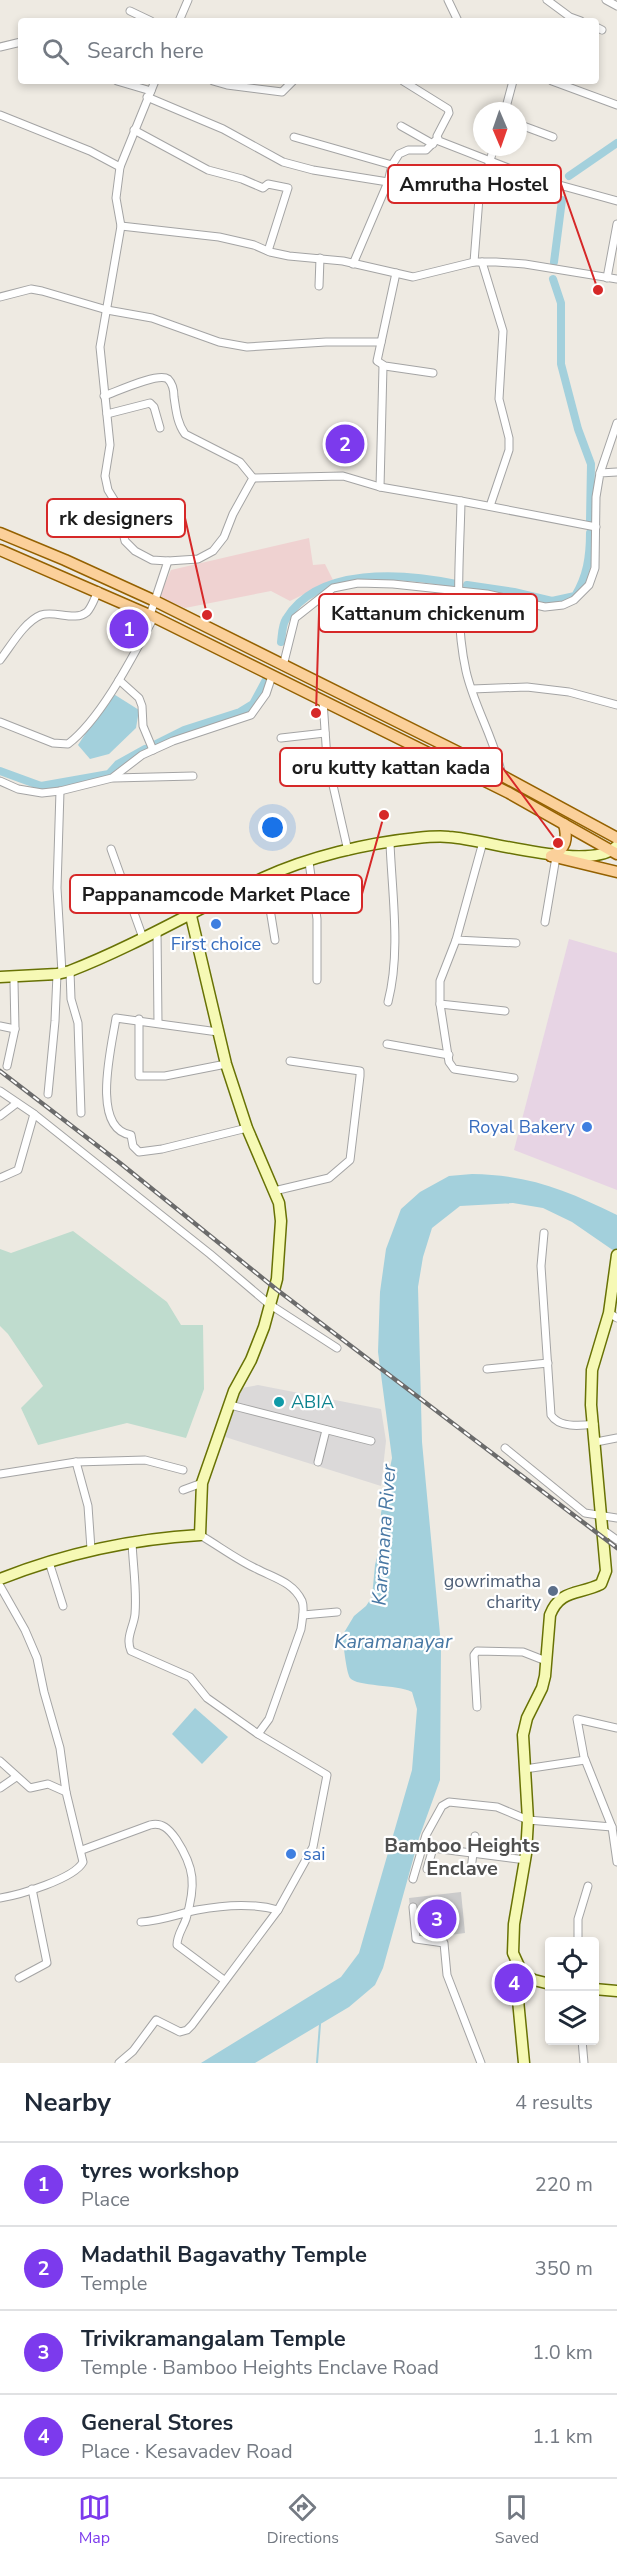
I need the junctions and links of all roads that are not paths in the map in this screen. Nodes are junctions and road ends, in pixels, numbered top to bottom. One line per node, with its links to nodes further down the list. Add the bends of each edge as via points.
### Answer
1 (188, 0): 8 (street)
2 (448, 0): 9 (street)
3 (547, 0): 10 (street)
4 (606, 0): 5 (street)
5 (617, 6)
6 (130, 11): 7 (street)
7 (145, 18)
8 (180, 18)
9 (457, 18)
10 (573, 18)
11 (18, 43): 12 (street)
12 (0, 47)
13 (124, 84): 22 (street)
14 (154, 84): 22 (street)
15 (224, 84): 21 (street)
16 (259, 84): 21 (street)
17 (290, 84): 21 (street, via 282,92)
18 (408, 84): 31 (street, via 448,109)
19 (512, 84): 23 (street)
20 (560, 84): 24 (street)
21 (255, 88)
22 (149, 94): 28 (street); 36 (street, via 283,162)
23 (507, 102)
24 (617, 105)
25 (0, 115): 35 (street)
26 (401, 126): 31 (street)
27 (527, 127): 30 (street)
28 (134, 130): 35 (street); 40 (street, via 208,170 263,188 268,184 288,188)
29 (294, 136): 34 (street)
30 (553, 137)
31 (435, 141): 33 (street); 34 (street, via 426,150 404,151)
32 (491, 156): 33 (street)
33 (490, 160): 37 (street, via 534,178); 42 (street, via 479,198)
34 (392, 165): 36 (street)
35 (120, 167): 39 (street, via 116,198)
36 (388, 182): 43 (street)
37 (617, 201)
38 (617, 224): 45 (street)
39 (121, 226): 40 (street, via 219,237); 49 (street)
40 (268, 251): 41 (street)
41 (320, 258): 43 (street); 47 (street)
42 (478, 262): 44 (street, via 413,277); 45 (street, via 525,264); 62 (street, via 503,331 499,399 509,438 509,450)
43 (353, 264): 44 (street)
44 (396, 273): 50 (street)
45 (607, 278): 46 (street)
46 (617, 279)
47 (319, 286)
48 (0, 297): 49 (street, via 42,291)
49 (107, 310): 50 (street, via 152,318 219,342 247,346); 53 (street, via 100,346)
50 (381, 342): 51 (street, via 377,361)
51 (383, 366): 52 (street); 60 (street)
52 (433, 373)
53 (104, 396): 54 (street); 59 (street, via 162,376 173,387 185,434 240,462)
54 (107, 414): 56 (street, via 150,403); 66 (street, via 110,445 105,476 108,490 124,516 125,541 152,560)
55 (617, 423): 58 (street)
56 (160, 428)
57 (617, 472): 58 (street)
58 (600, 473): 63 (street)
59 (253, 478): 60 (street, via 343,476); 66 (street, via 213,551 198,559)
60 (380, 487): 61 (street)
61 (461, 501): 62 (street); 67 (street)
62 (490, 506): 63 (street)
63 (596, 527): 67 (street, via 595,568 589,585 564,605 545,607)
64 (0, 533): 69 (main road)
65 (0, 550): 68 (main road)
66 (168, 561): 69 (street)
67 (460, 590): 72 (street, via 381,583 333,588 295,618); 75 (street, via 460,635)
68 (98, 591): 70 (main road); 71 (street, via 88,611 81,615 54,613 37,617)
69 (155, 601): 70 (street); 72 (main road)
70 (152, 616): 73 (main road); 74 (street)
71 (0, 660)
72 (283, 666): 83 (main road)
73 (272, 676): 76 (main road); 81 (street, via 266,694 251,715)
74 (119, 680): 78 (street, via 87,725 68,744 53,743); 81 (street, via 139,698 145,734)
75 (472, 689): 77 (street, via 527,687 569,692); 83 (street)
76 (323, 701): 79 (street); 87 (main road)
77 (617, 705)
78 (0, 722)
79 (325, 733): 80 (street); 92 (street, via 327,759)
80 (281, 738)
81 (153, 750): 84 (street)
82 (194, 776): 84 (street)
83 (502, 776): 88 (main road)
84 (112, 778): 86 (street)
85 (0, 780): 86 (street, via 18,789)
86 (60, 791): 105 (street, via 57,888)
87 (564, 824): 93 (main road); 94 (main road, via 565,843)
88 (617, 838)
89 (483, 842): 90 (street, via 449,837); 94 (street); 103 (street)
90 (390, 843): 92 (street); 109 (street, via 394,938)
91 (111, 849): 101 (street)
92 (348, 851): 95 (street)
93 (616, 852): 94 (street); 96 (street)
94 (554, 857): 96 (main road); 99 (street)
95 (309, 862): 97 (street); 107 (street, via 317,919)
96 (614, 871)
97 (265, 878): 98 (street); 102 (street)
98 (191, 916): 100 (street); 116 (street)
99 (545, 922)
100 (157, 932): 101 (street); 113 (street)
101 (143, 938): 105 (street)
102 (275, 940)
103 (456, 940): 104 (street); 110 (street, via 440,981)
104 (516, 943)
105 (63, 973): 106 (street); 124 (street); 126 (street, via 78,1023)
106 (0, 977)
107 (317, 980)
108 (14, 982): 115 (street)
109 (388, 1002)
110 (440, 1004): 111 (street); 118 (street)
111 (505, 1011)
112 (139, 1019): 113 (street); 120 (street, via 139,1076 165,1076); 129 (street, via 116,1018 106,1082 114,1128 130,1135 139,1152)
113 (158, 1023): 116 (street)
114 (0, 1026): 115 (street)
115 (15, 1029): 121 (street)
116 (218, 1032): 120 (street)
117 (387, 1044): 118 (street)
118 (448, 1055): 122 (street, via 453,1069)
119 (290, 1061): 131 (street, via 360,1071 350,1160 329,1178)
120 (226, 1064): 129 (street)
121 (7, 1066)
122 (514, 1078)
123 (0, 1091): 125 (street)
124 (48, 1094)
125 (17, 1103): 127 (street); 128 (street)
126 (81, 1113)
127 (34, 1114): 130 (street, via 18,1170); 134 (street)
128 (0, 1116)
129 (247, 1128): 131 (street)
130 (0, 1178)
131 (274, 1191): 134 (street, via 279,1203 280,1245 277,1279)
132 (544, 1233): 137 (street, via 541,1266)
133 (616, 1258): 135 (street)
134 (269, 1304): 136 (street); 139 (street, via 255,1349)
135 (613, 1316): 140 (street, via 592,1370)
136 (337, 1347)
137 (548, 1363): 138 (street); 140 (street, via 554,1420 580,1426)
138 (487, 1369)
139 (230, 1405): 141 (street); 150 (street)
140 (594, 1424): 144 (street)
141 (326, 1430): 143 (street); 147 (street)
142 (617, 1438): 144 (street)
143 (371, 1441)
144 (596, 1442): 152 (street)
145 (505, 1448): 152 (street, via 585,1513)
146 (76, 1462): 148 (street, via 145,1460); 149 (street); 158 (street, via 88,1506)
147 (318, 1462)
148 (183, 1470)
149 (0, 1474)
150 (202, 1483): 151 (street); 155 (street)
151 (183, 1490)
152 (599, 1516): 153 (street); 154 (street)
153 (617, 1518)
154 (603, 1530): 156 (street); 165 (street, via 606,1571 601,1584 560,1598 554,1606)
155 (200, 1535): 157 (street); 164 (street, via 293,1588 303,1602)
156 (617, 1540)
157 (132, 1542): 158 (street); 168 (street, via 135,1617 131,1651 190,1677 207,1698)
158 (91, 1549): 159 (street)
159 (50, 1562): 160 (street); 162 (street)
160 (0, 1579)
161 (0, 1586): 174 (street, via 37,1658 60,1748)
162 (63, 1606)
163 (337, 1612): 164 (street)
164 (303, 1615): 168 (street, via 269,1719)
165 (546, 1661): 166 (street, via 523,1652 477,1651); 171 (street, via 542,1688 523,1735)
166 (477, 1707)
167 (617, 1728): 169 (street, via 577,1719)
168 (258, 1734): 191 (street, via 327,1775 312,1847)
169 (585, 1760): 171 (street); 176 (street)
170 (0, 1761): 172 (street)
171 (525, 1769): 175 (street)
172 (16, 1777): 173 (street); 174 (street, via 30,1788 48,1784)
173 (0, 1788)
174 (66, 1792): 180 (street)
175 (528, 1820): 176 (street); 178 (street, via 497,1808 449,1802 442,1806); 182 (street)
176 (612, 1827): 183 (street)
177 (475, 1836): 181 (street)
178 (422, 1846): 179 (street); 186 (street)
179 (433, 1848): 181 (street); 184 (street, via 427,1869)
180 (82, 1850): 188 (street, via 83,1862 77,1869); 192 (street, via 141,1827 161,1824 174,1837 191,1868 193,1889)
181 (474, 1853): 182 (street); 185 (street)
182 (526, 1860): 195 (street, via 513,1932 513,1953)
183 (617, 1862)
184 (444, 1870)
185 (471, 1870)
186 (413, 1879)
187 (588, 1886): 194 (street, via 578,1918)
188 (32, 1888): 189 (street); 196 (street, via 47,1963)
189 (0, 1898)
190 (413, 1907): 203 (street, via 416,1939 444,1944 447,1975)
191 (278, 1910): 192 (street, via 237,1906); 197 (street)
192 (187, 1913): 193 (street); 197 (street, via 177,1945)
193 (141, 1922)
194 (579, 1937)
195 (523, 1975): 198 (street); 204 (street, via 518,2000)
196 (20, 1978)
197 (224, 1980): 202 (street, via 187,2030 180,2032 156,2020)
198 (545, 1983)
199 (599, 1989): 200 (street)
200 (617, 1991)
201 (582, 2045): 205 (street)
202 (119, 2063)
203 (481, 2063)
204 (524, 2063)
205 (584, 2063)

